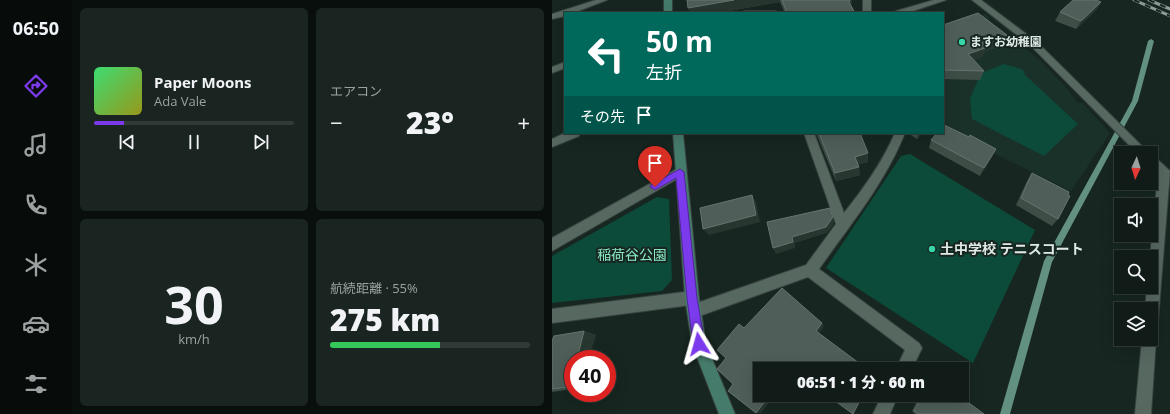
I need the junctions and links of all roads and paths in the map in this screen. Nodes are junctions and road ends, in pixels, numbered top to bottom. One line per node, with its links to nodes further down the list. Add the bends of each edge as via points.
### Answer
1 (603, 0): 6 (street)
2 (668, 0): 7 (street)
3 (867, 0): 8 (street)
4 (942, 0): 9 (street)
5 (976, 0): 19 (street, via 1034,44)
6 (568, 12)
7 (668, 12)
8 (867, 12)
9 (902, 12)
10 (564, 13): 11 (street)
11 (552, 17)
12 (564, 65): 13 (street)
13 (552, 70)
14 (573, 134): 18 (street)
15 (678, 134): 21 (street)
16 (809, 134): 23 (street)
17 (900, 134): 23 (street, via 871,187)
18 (552, 143)
19 (1138, 146)
20 (1158, 167): 22 (street)
21 (680, 172): 24 (street); 27 (street)
22 (1167, 175): 26 (street)
23 (843, 226): 25 (street)
24 (552, 245)
25 (810, 270): 27 (street); 30 (street, via 914,348)
26 (1153, 302)
27 (693, 304): 28 (street); 32 (street, via 699,344)
28 (552, 316)
29 (1149, 346): 34 (street)
30 (907, 362)
31 (886, 402): 33 (street)
32 (727, 414)
33 (880, 414)
34 (1143, 414)

